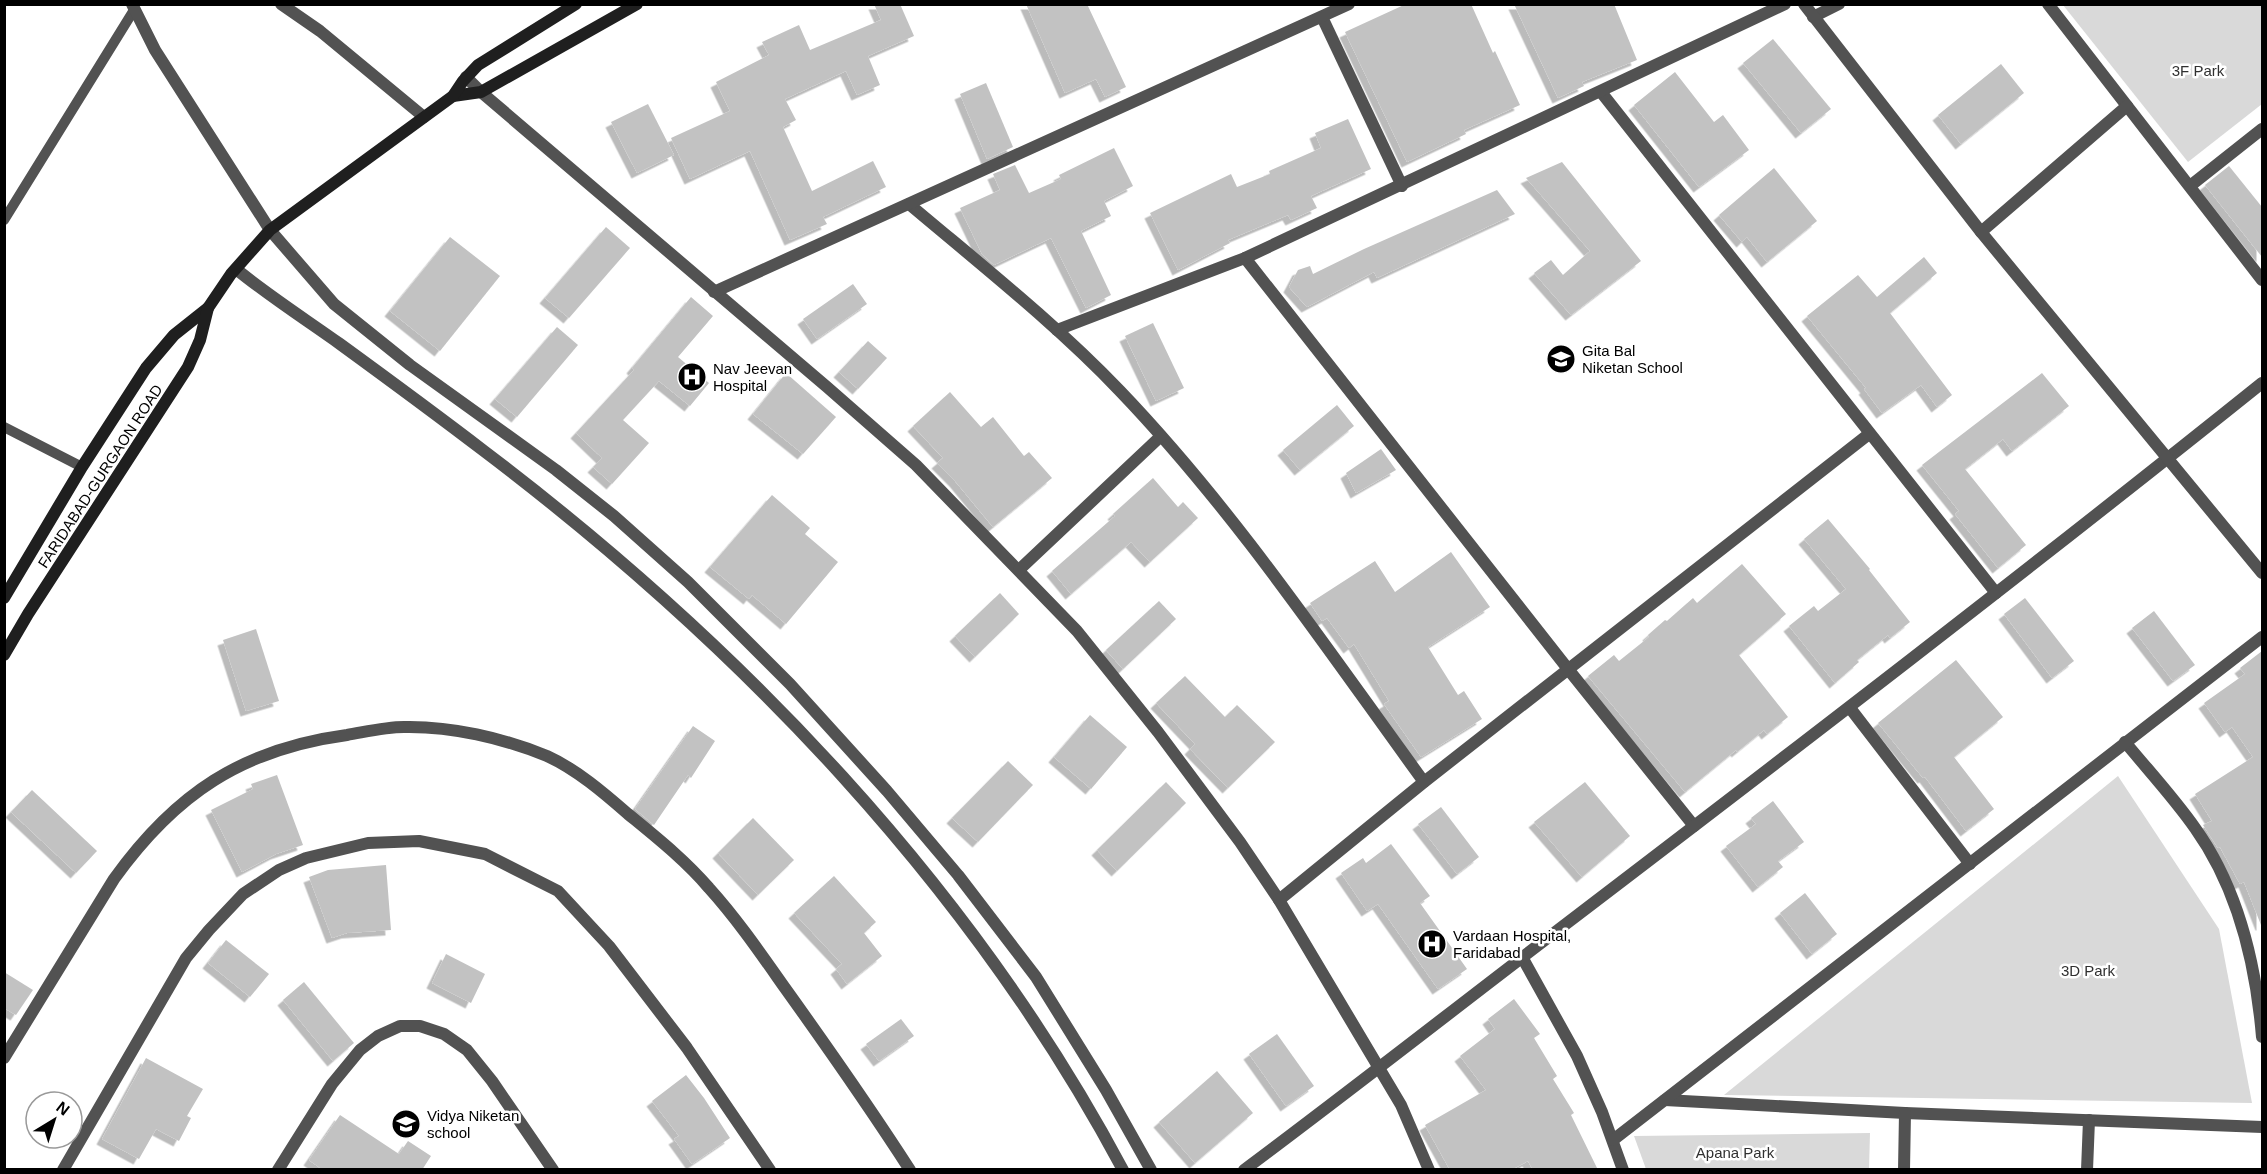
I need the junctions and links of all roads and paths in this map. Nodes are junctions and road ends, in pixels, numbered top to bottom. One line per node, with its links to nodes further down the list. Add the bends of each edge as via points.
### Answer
1 (281, 4): 17 (street)
2 (576, 4): 12 (main road, FARIDABAD-GURGAON ROAD, via 495,53)
3 (637, 4): 13 (main road, FARIDABAD-GURGAON ROAD)
4 (1349, 4): 10 (street)
5 (1785, 4): 14 (street)
6 (1803, 4): 11 (street)
7 (1839, 4): 11 (street)
8 (2048, 4): 16 (street)
9 (133, 7): 22 (lane); 23 (street, via 189,106)
10 (1322, 17): 19 (street); 21 (street)
11 (1813, 17): 24 (street)
12 (466, 77): 13 (street); 15 (main road, FARIDABAD-GURGAON ROAD)
13 (481, 92): 15 (main road, FARIDABAD-GURGAON ROAD); 28 (street)
14 (1601, 92): 19 (street); 33 (street)
15 (453, 96): 17 (main road, FARIDABAD-GURGAON ROAD)
16 (2127, 106): 20 (street); 24 (street)
17 (424, 117): 23 (main road, FARIDABAD-GURGAON ROAD)
18 (2262, 129): 20 (street)
19 (1402, 186): 25 (street)
20 (2190, 186): 27 (street)
21 (909, 204): 28 (street); 30 (street)
22 (4, 220)
23 (270, 230): 26 (main road, FARIDABAD-GURGAON ROAD); 65 (street, via 333,304 614,516 790,684 894,799 1016,949 1106,1090)
24 (1981, 232): 35 (street)
25 (1245, 258): 30 (street); 43 (street)
26 (236, 269): 29 (main road, FARIDABAD-GURGAON ROAD); 64 (street, via 571,520 654,591 784,715 863,798 979,942 1043,1034)
27 (2262, 279)
28 (714, 291): 37 (street, via 916,465)
29 (207, 308): 36 (main road, FARIDABAD-GURGAON ROAD, via 174,335 146,368); 42 (main road, FARIDABAD-GURGAON ROAD, via 200,340 188,367)
30 (1057, 330): 34 (street)
31 (2262, 383): 35 (street)
32 (4, 427): 36 (lane)
33 (1869, 434): 39 (street); 43 (street)
34 (1161, 436): 37 (street); 46 (street, via 1241,533)
35 (2167, 459): 38 (street); 39 (street)
36 (82, 467): 40 (main road, FARIDABAD-GURGAON ROAD)
37 (1018, 570): 49 (street, via 1077,632 1158,732)
38 (2262, 573)
39 (1996, 593): 44 (street)
40 (4, 598)
41 (2262, 637): 45 (street)
42 (4, 655)
43 (1568, 669): 46 (street); 47 (street)
44 (1850, 708): 47 (street); 48 (street)
45 (2125, 742): 48 (street); 51 (street, via 2196,829 2216,862 2245,937 2259,998)
46 (1424, 782): 49 (street)
47 (1694, 826): 50 (street)
48 (1970, 864): 54 (street)
49 (1279, 900): 53 (street)
50 (1522, 957): 53 (street); 58 (street, via 1577,1056)
51 (2262, 1037)
52 (4, 1058): 63 (street, via 132,854 179,806 219,776 247,761 322,738 403,727 462,732 549,757 604,793 677,854 710,888 758,950)
53 (1380, 1069): 66 (street); 67 (street, via 1401,1105)
54 (1665, 1100): 55 (street); 58 (street)
55 (1905, 1113): 56 (street); 69 (street)
56 (2089, 1120): 57 (street); 70 (street)
57 (2262, 1128)
58 (1612, 1140): 68 (street)
59 (63, 1170): 62 (street, via 173,978 208,930 243,894 306,858 368,843 419,841 485,854 558,891 609,946 687,1048)
60 (278, 1170): 61 (street, via 332,1084 360,1050 400,1026 420,1026 444,1034 467,1050)
61 (553, 1170)
62 (770, 1170)
63 (910, 1170)
64 (1123, 1170)
65 (1151, 1170)
66 (1244, 1170)
67 (1429, 1170)
68 (1623, 1170)
69 (1904, 1170)
70 (2087, 1170)

